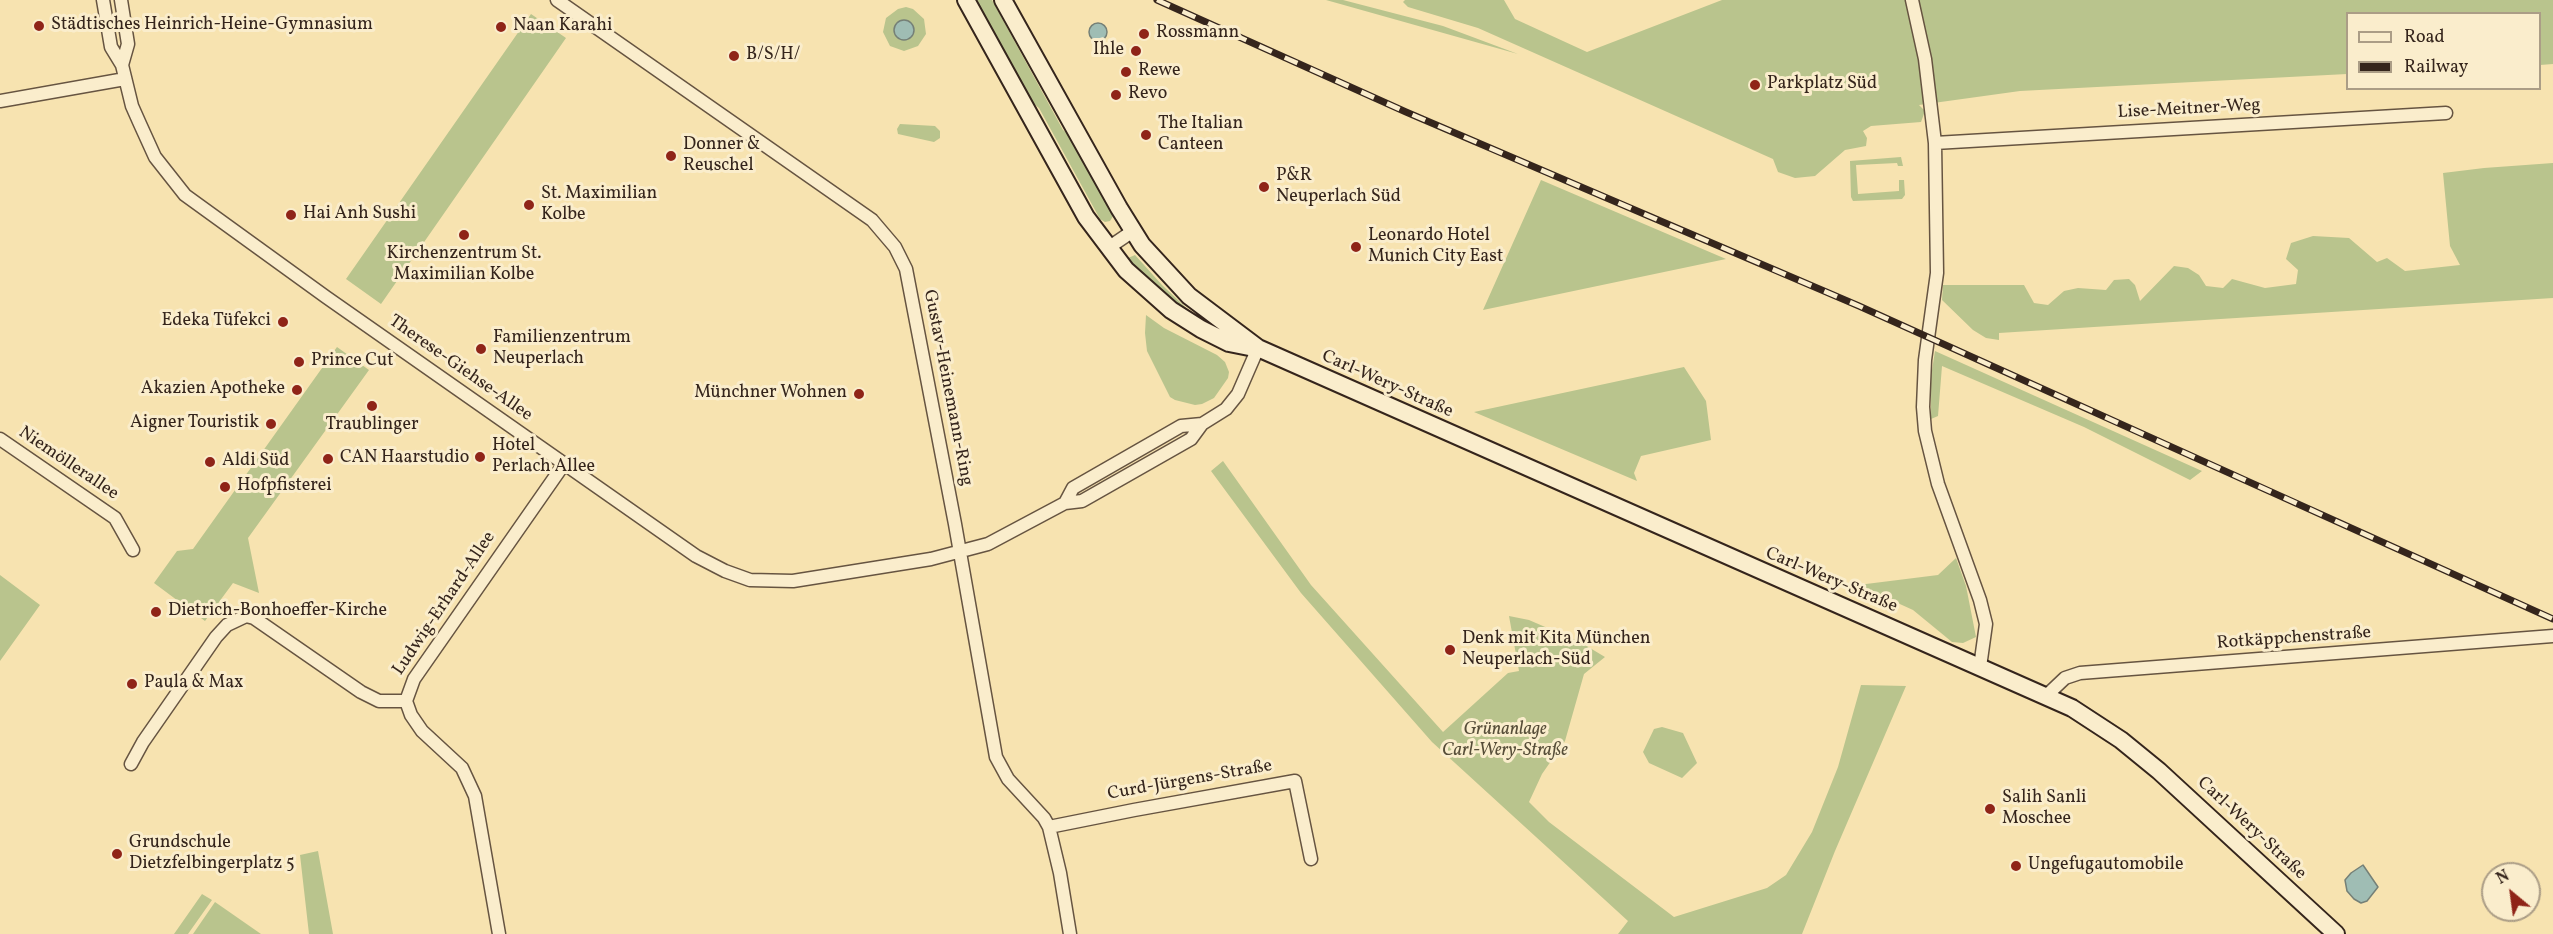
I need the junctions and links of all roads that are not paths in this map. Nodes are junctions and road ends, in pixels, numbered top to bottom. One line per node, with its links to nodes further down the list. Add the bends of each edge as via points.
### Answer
1 (103, 0): 7 (street, Therese-Giehse-Allee, via 111,47)
2 (121, 0): 7 (street, Therese-Giehse-Allee, via 128,44)
3 (557, 0): 18 (street, Gustav-Heinemann-Ring, via 872,220 896,247 906,269)
4 (966, 0): 13 (main road, Carl-Wery-Straße, via 1086,217)
5 (1003, 0): 12 (main road, Carl-Wery-Straße)
6 (1912, 0): 11 (street, via 1925,58)
7 (122, 65): 8 (street, Therese-Giehse-Allee)
8 (125, 79): 9 (street); 16 (street, Therese-Giehse-Allee, via 132,106 155,157 185,195)
9 (0, 101)
10 (2446, 113): 11 (street, Lise-Meitner-Weg)
11 (1935, 143): 20 (street, via 1936,273 1925,360 1925,431 1938,484 1986,624)
12 (1133, 231): 13 (street); 14 (main road, Carl-Wery-Straße, via 1189,296)
13 (1108, 248): 14 (main road, Carl-Wery-Straße, via 1132,276 1171,310 1229,343)
14 (1258, 348): 18 (street, Therese-Giehse-Allee, via 1238,394 1226,410 1202,424 1191,439 1082,501 1065,503 988,544); 20 (main road, Carl-Wery-Straße)
15 (0, 439): 17 (street, Niemöllerallee, via 115,518)
16 (564, 464): 18 (street, Therese-Giehse-Allee, via 696,556 750,580 793,581); 22 (street, Ludwig-Erhard-Allee, via 414,679)
17 (133, 550)
18 (959, 553): 24 (street, Gustav-Heinemann-Ring, via 996,757 1008,779)
19 (2553, 636): 21 (street, Rotkäppchenstraße, via 2080,673 2065,678)
20 (1980, 667): 21 (main road, Carl-Wery-Straße)
21 (2046, 696): 28 (main road, Carl-Wery-Straße, via 2094,721 2140,755)
22 (406, 700): 23 (street, via 379,701 361,693 246,616 226,625 216,636 142,742); 26 (street, Ludwig-Erhard-Allee, via 422,731 462,768 475,796)
23 (131, 764)
24 (1049, 827): 25 (street, Curd-Jürgens-Straße, via 1295,781); 27 (street, Gustav-Heinemann-Ring)
25 (1311, 859)
26 (499, 934)
27 (1070, 934)
28 (2336, 934)

